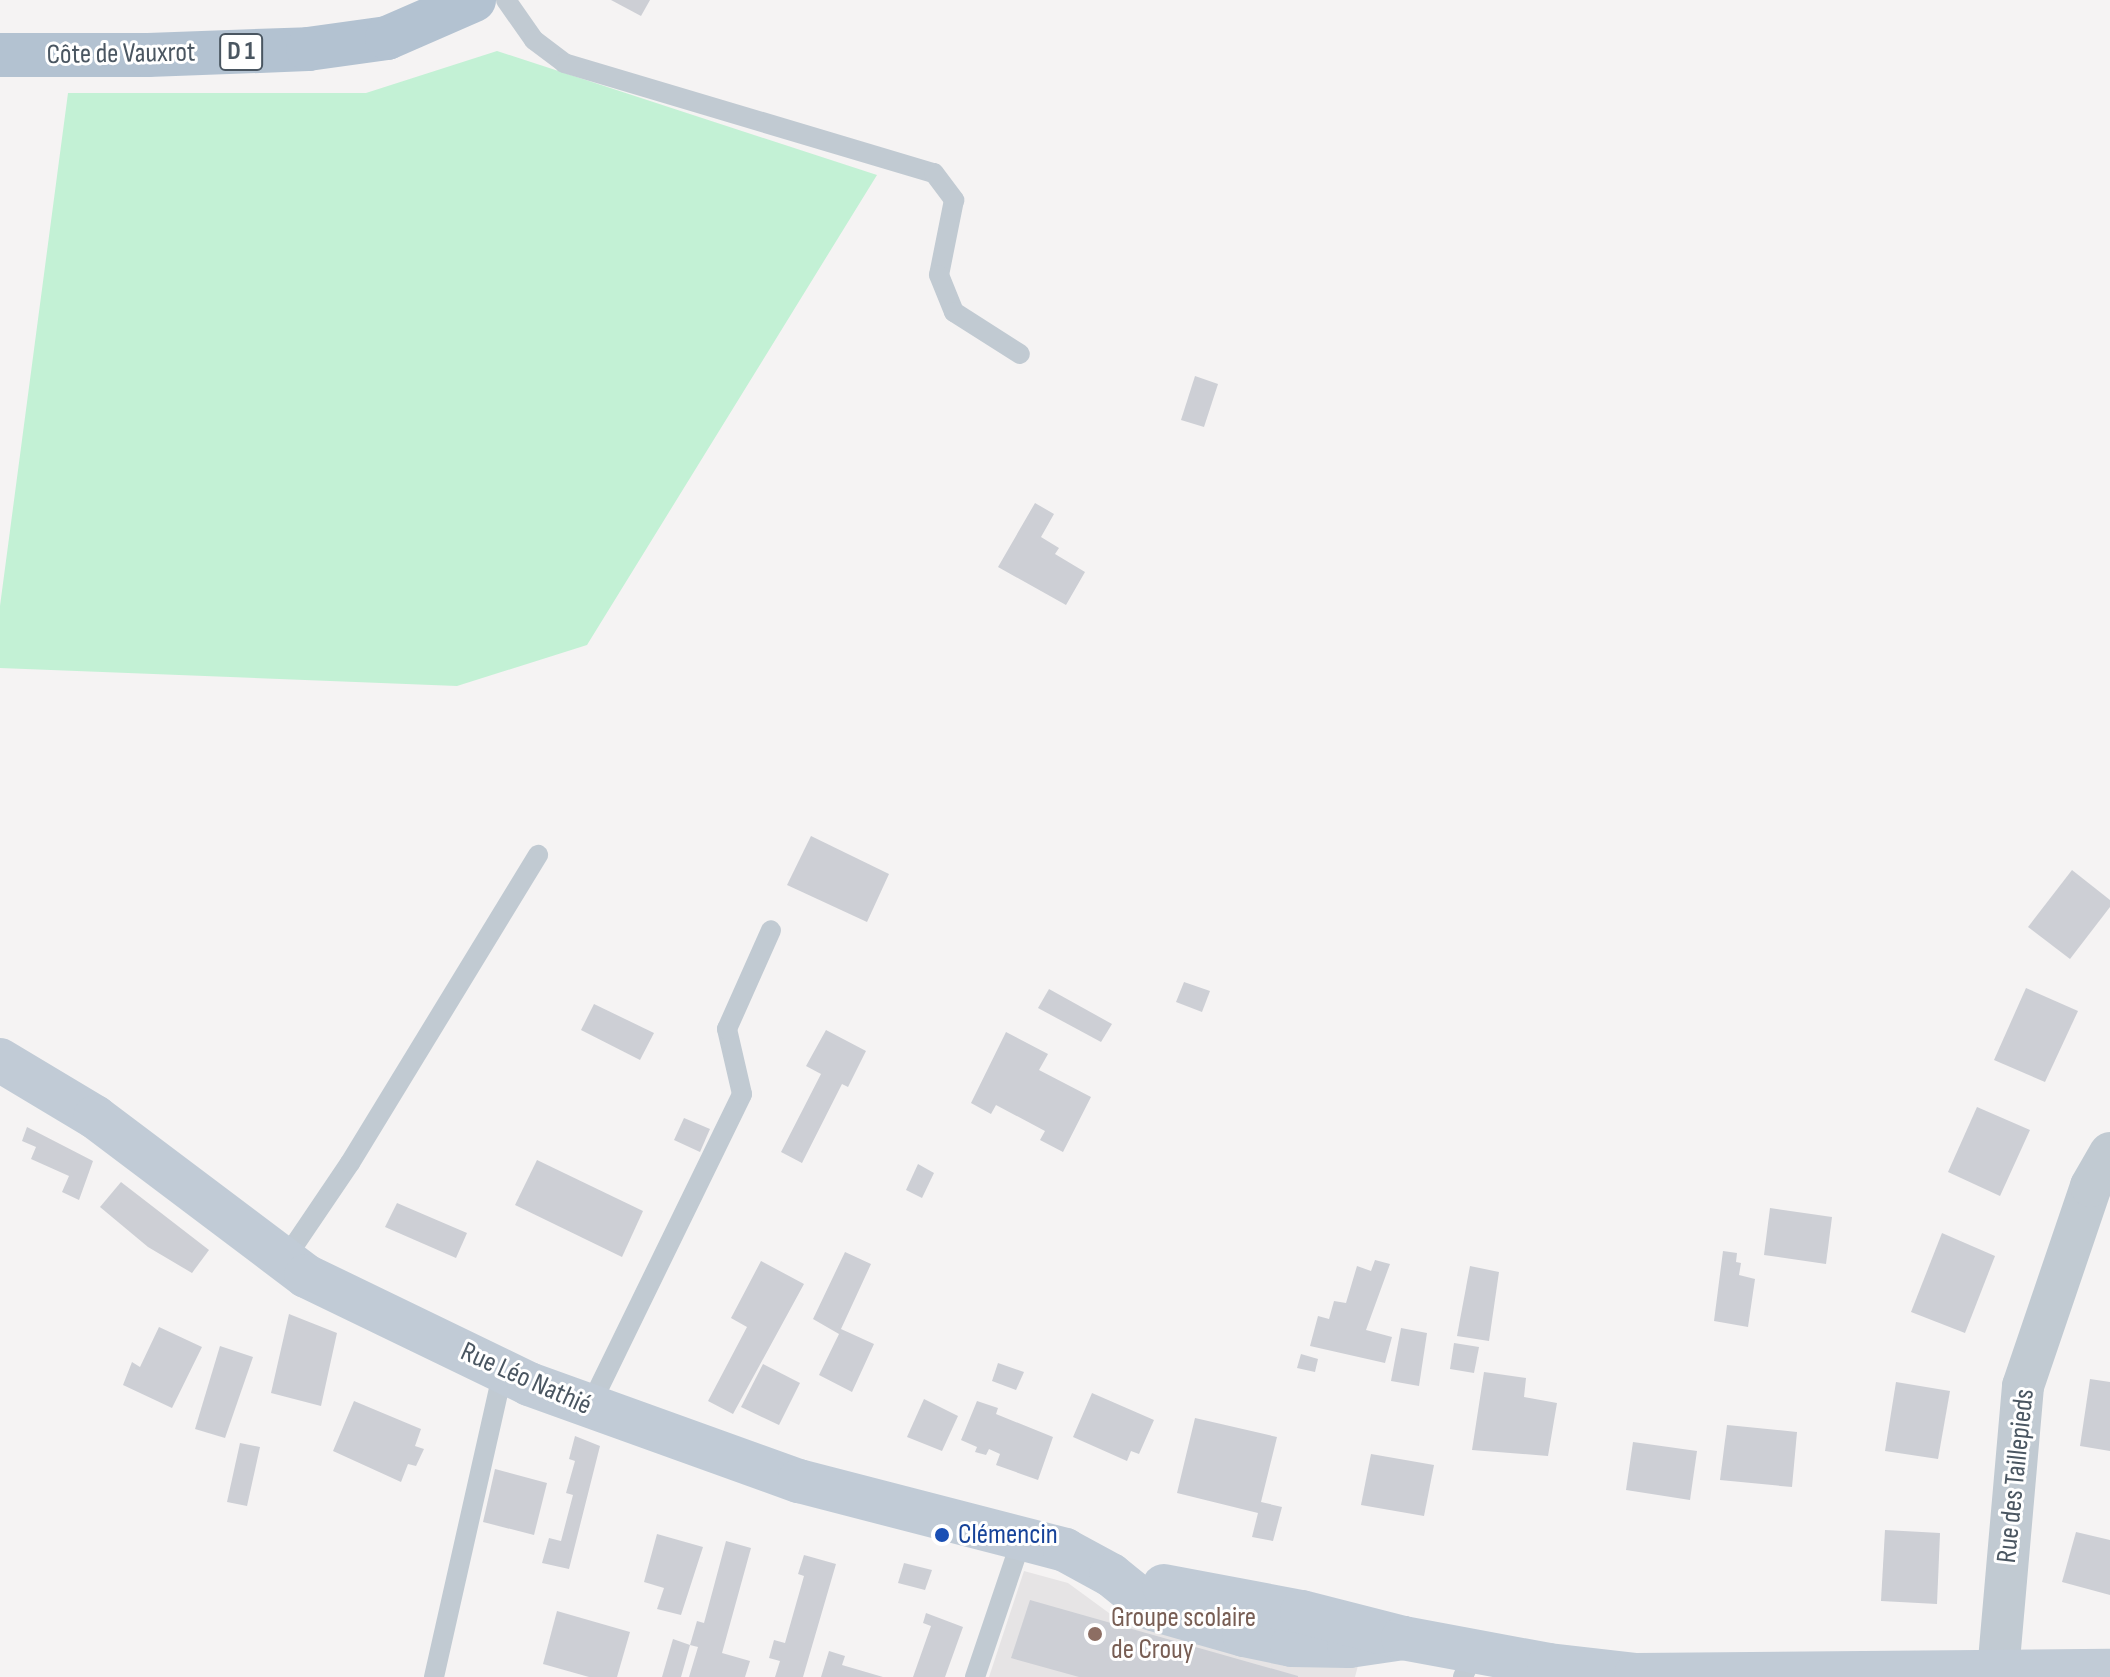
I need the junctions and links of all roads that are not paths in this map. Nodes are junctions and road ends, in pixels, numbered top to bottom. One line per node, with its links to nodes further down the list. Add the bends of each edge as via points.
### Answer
1 (474, 0): 3 (main road, Côte de Vauxrot / D 1, via 387,38 308,49)
2 (506, 0): 4 (lane, via 534,40 564,63 934,173 954,200 939,275 954,312)
3 (0, 55)
4 (1020, 354)
5 (538, 855): 9 (lane, via 350,1163)
6 (771, 930): 11 (lane, via 727,1029 742,1094)
7 (0, 1060): 9 (main road, Rue Léo Nathié, via 95,1117)
8 (2110, 1153): 15 (street, Rue des Taillepieds, via 2091,1186 2023,1386)
9 (285, 1259): 10 (main road, Rue Léo Nathié, via 306,1276)
10 (503, 1371): 11 (main road, Rue Léo Nathié); 16 (lane)
11 (589, 1408): 12 (main road, Rue Léo Nathié, via 799,1481)
12 (1022, 1538): 13 (main road, Rue Léo Nathié, via 1065,1550 1111,1575 1153,1609 1244,1635 1292,1645 1349,1646 1403,1638); 17 (lane)
13 (1468, 1664): 15 (main road, Rue Léo Nathié, via 1549,1665 1636,1675)
14 (2110, 1671): 15 (main road, Rue Léo Nathié)
15 (1998, 1672)
16 (434, 1677)
17 (975, 1677)

